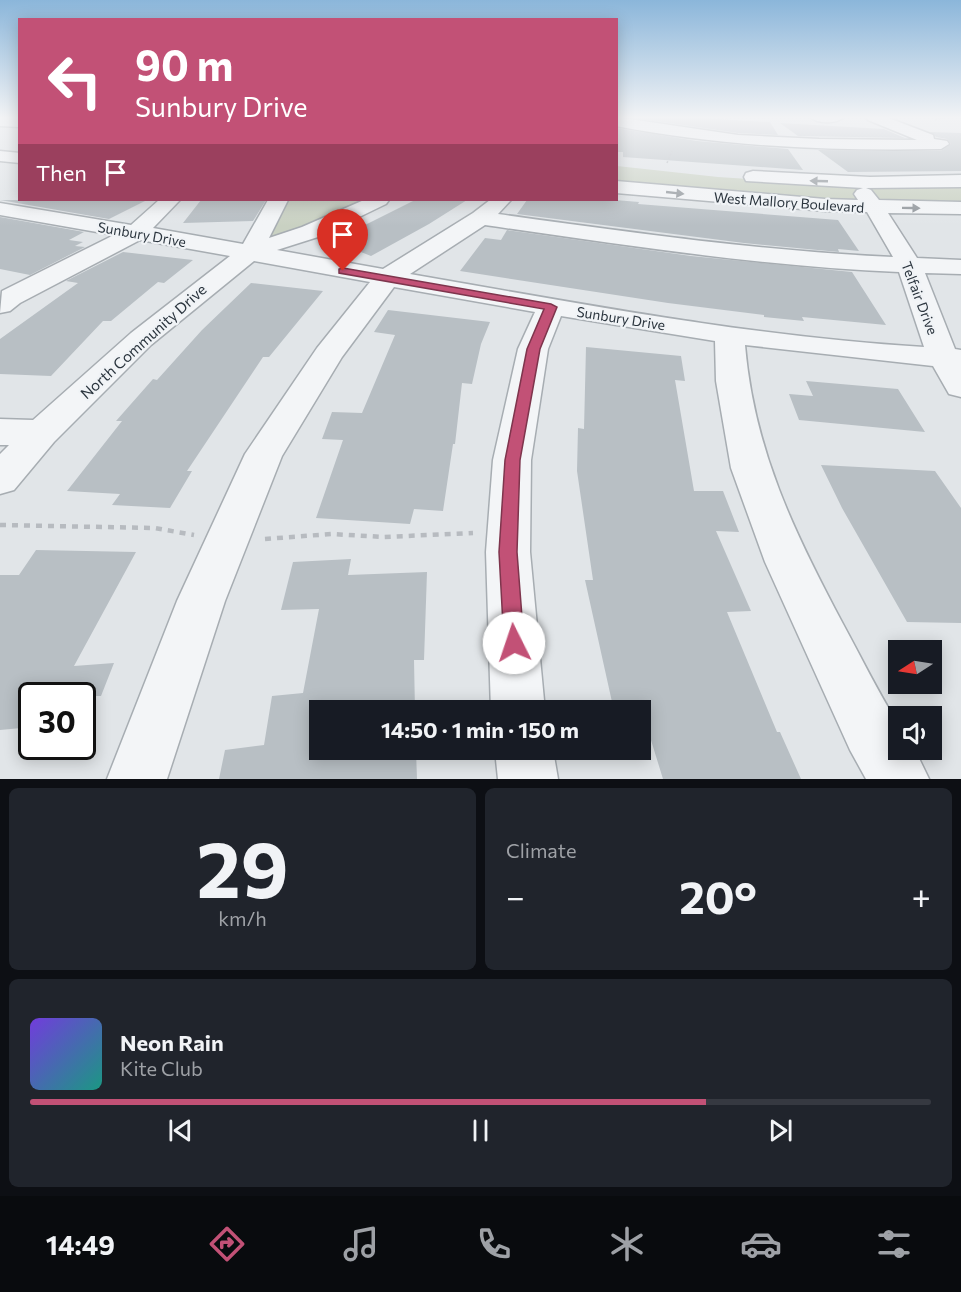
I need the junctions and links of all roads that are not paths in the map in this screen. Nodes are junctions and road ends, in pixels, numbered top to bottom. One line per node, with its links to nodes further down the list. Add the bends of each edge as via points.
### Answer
1 (0, 156): 2 (street)
2 (18, 158)
3 (739, 177): 5 (street, one-way to 3)
4 (961, 181): 5 (street)
5 (855, 182): 10 (street, Telfair Drive)
6 (618, 187): 10 (street, West Mallory Boulevard, one-way to 10, via 728,199)
7 (169, 201): 14 (street)
8 (277, 201): 15 (street, North Community Drive)
9 (378, 201): 15 (street, via 310,232)
10 (874, 207): 11 (street, West Mallory Boulevard, one-way to 11); 16 (street, Telfair Drive)
11 (961, 208)
12 (0, 209): 14 (street, Sunbury Drive)
13 (491, 209): 16 (street, via 701,249); 18 (street)
14 (135, 233): 15 (street, Sunbury Drive); 19 (street)
15 (250, 252): 18 (street, Sunbury Drive); 25 (street, North Community Drive, via 141,339)
16 (910, 266): 17 (street); 22 (street, Telfair Drive, via 928,321)
17 (961, 267)
18 (387, 278): 20 (street, Sunbury Drive); 29 (street, via 328,355 264,454 201,601)
19 (4, 299)
20 (551, 307): 21 (street, Sunbury Drive); 27 (street, via 533,349 512,460 508,552)
21 (730, 334): 22 (street, Sunbury Drive); 31 (street, via 732,381 750,468 787,562 870,730)
22 (953, 358): 23 (street, Telfair Drive)
23 (961, 387)
24 (0, 432): 25 (street)
25 (41, 433): 26 (street, North Community Drive)
26 (0, 479)
27 (517, 700)
28 (525, 760): 30 (street)
29 (137, 779)
30 (528, 779)
31 (899, 779)

